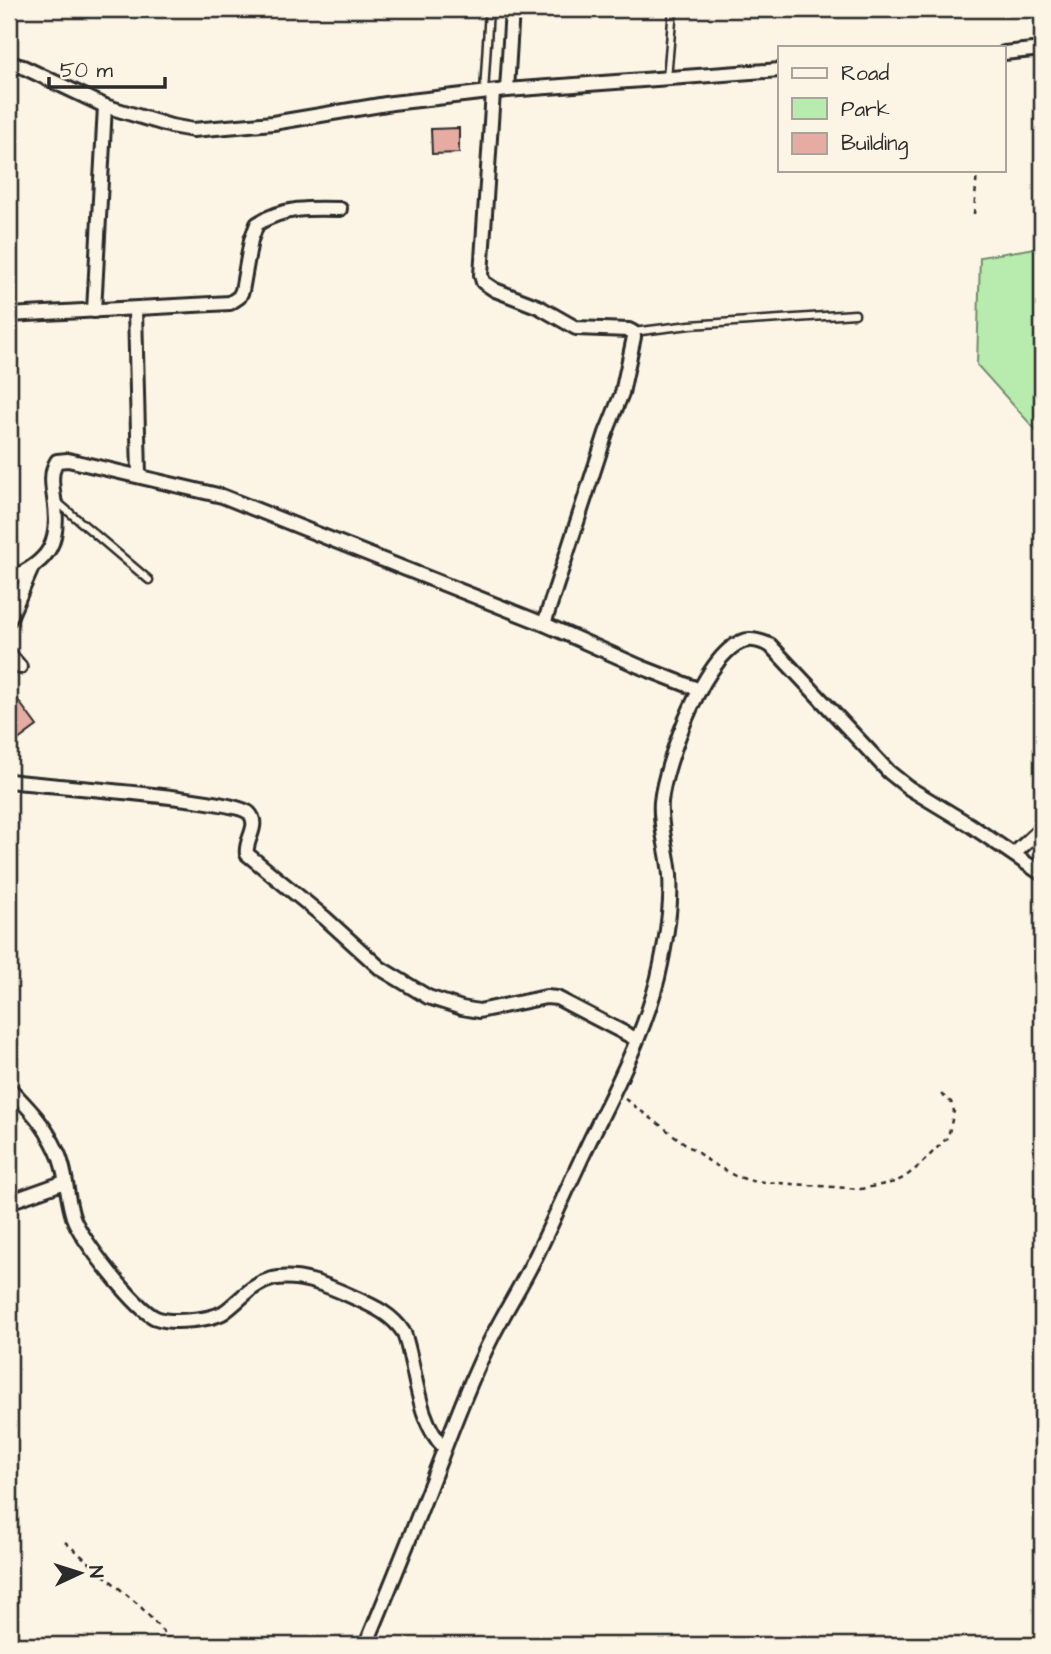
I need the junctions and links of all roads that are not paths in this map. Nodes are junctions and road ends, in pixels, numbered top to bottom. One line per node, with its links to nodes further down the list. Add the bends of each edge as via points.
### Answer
1 (489, 9): 10 (lane)
2 (512, 9): 9 (street)
3 (673, 9): 8 (lane)
4 (1042, 49): 5 (street)
5 (1006, 53)
6 (9, 63): 11 (street)
7 (778, 70): 8 (street)
8 (667, 78): 9 (street)
9 (507, 90): 10 (street)
10 (489, 92): 11 (street, via 193,130); 17 (street, via 483,282 576,328)
11 (104, 106): 14 (street)
12 (340, 209): 13 (street, via 296,209 257,224 242,291 235,301)
13 (135, 309): 14 (street); 18 (street)
14 (94, 311): 16 (street)
15 (855, 314): 17 (lane)
16 (9, 315)
17 (633, 332): 24 (street, via 622,393)
18 (139, 475): 19 (street, via 57,461 52,470); 24 (street, via 222,496)
19 (54, 500): 20 (street, via 53,541); 22 (lane)
20 (31, 570): 21 (street); 23 (street)
21 (9, 579)
22 (149, 580)
23 (9, 620)
24 (544, 624): 27 (street)
25 (9, 654): 26 (street)
26 (20, 667)
27 (699, 690): 30 (street, via 735,645 748,640 771,645 889,772); 32 (street, via 665,778 661,805 670,875 667,932)
28 (9, 781): 32 (street, via 188,799 244,810 253,825 247,854 391,976 428,997 479,1011 557,998)
29 (1042, 828): 30 (street)
30 (1014, 854): 31 (street)
31 (1042, 874)
32 (636, 1040): 36 (street)
33 (9, 1088): 34 (street, via 48,1134 59,1154)
34 (65, 1182): 35 (street); 36 (street, via 73,1218 90,1250 157,1319 191,1320 218,1314 261,1283 281,1278 336,1289 388,1315 404,1333 428,1425)
35 (9, 1202)
36 (444, 1447): 37 (street)
37 (366, 1645)

